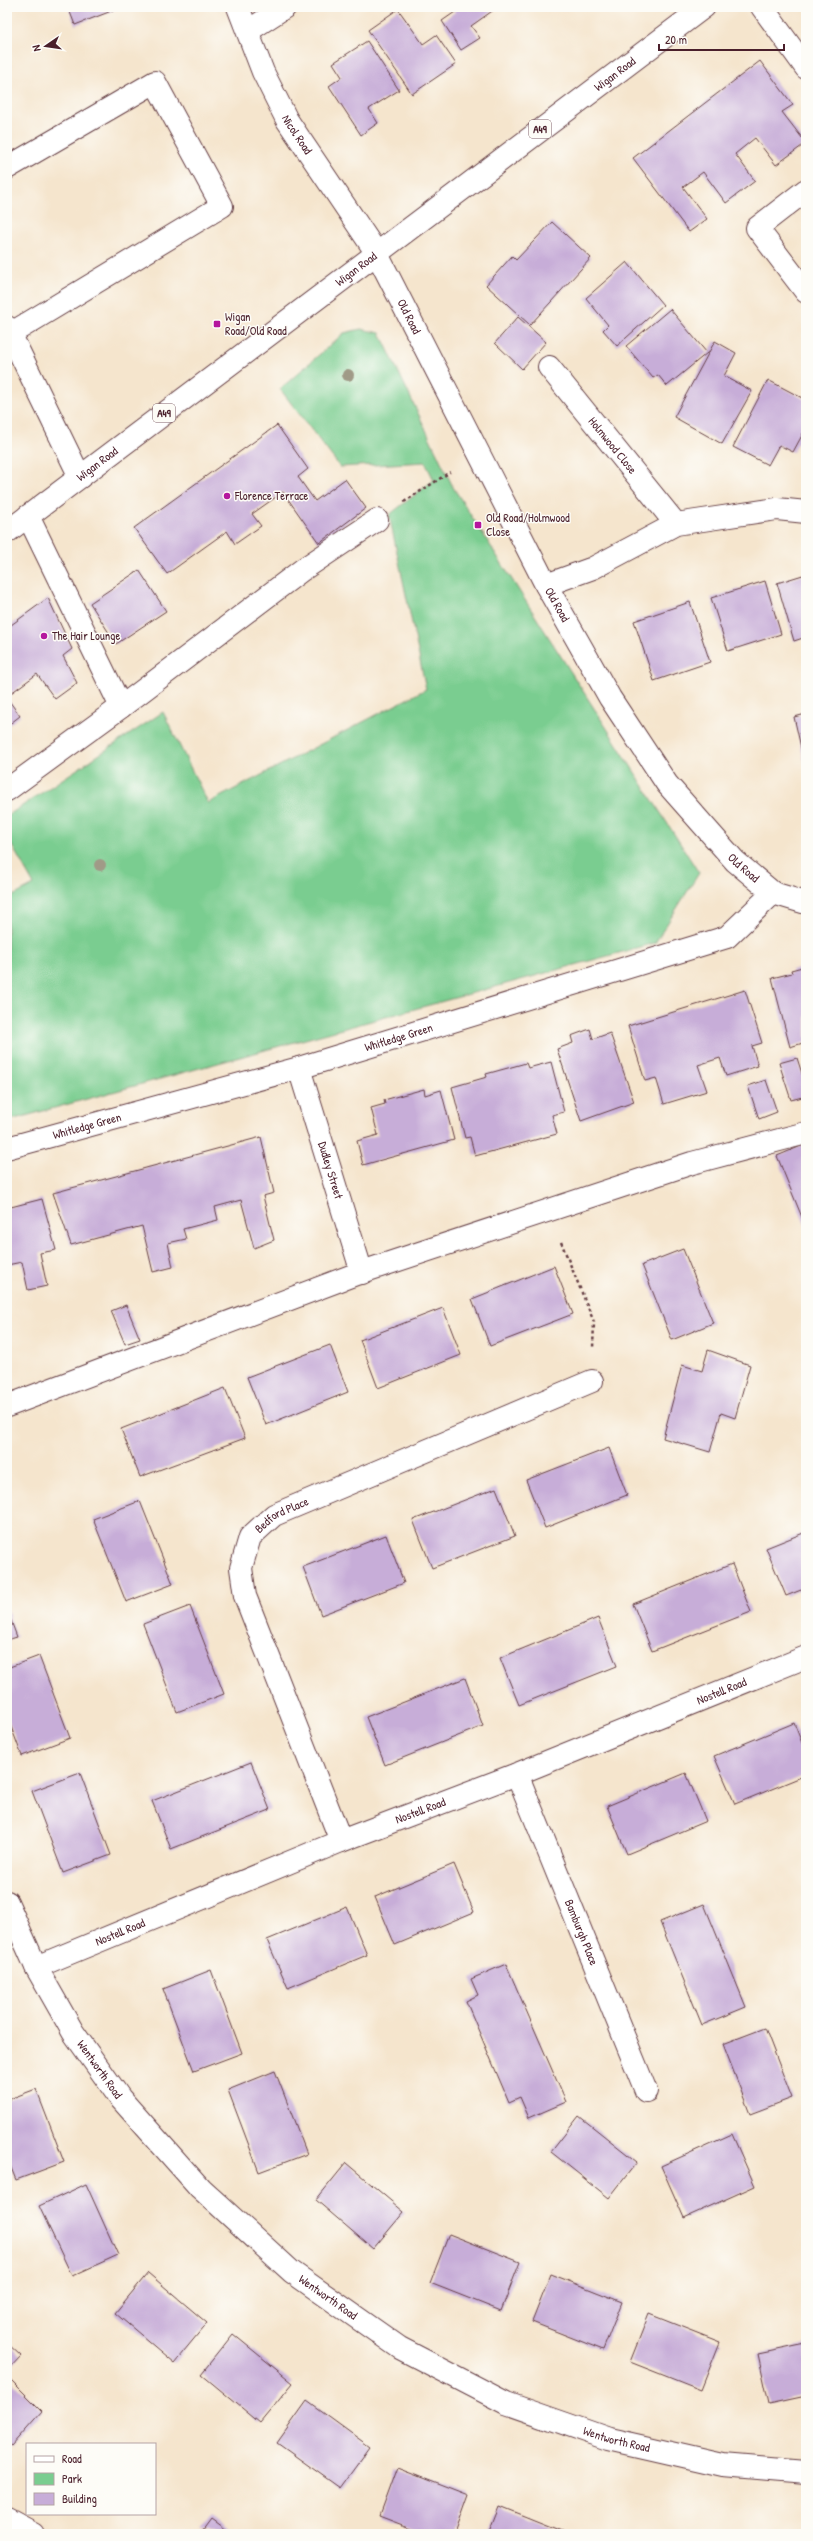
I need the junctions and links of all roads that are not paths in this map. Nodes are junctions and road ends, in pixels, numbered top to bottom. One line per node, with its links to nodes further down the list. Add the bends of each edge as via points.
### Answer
1 (238, 7): 5 (street, Nicol Road)
2 (286, 7): 5 (street)
3 (704, 7): 9 (street, Wigan Road / A49)
4 (762, 7): 6 (street)
5 (248, 31): 9 (street, Nicol Road, via 263,72 286,120)
6 (806, 68)
7 (7, 168): 11 (street, via 155,82 222,206)
8 (806, 190): 10 (street, via 757,228)
9 (376, 252): 13 (street, Wigan Road / A49); 19 (street, Old Road)
10 (806, 292)
11 (9, 331): 13 (street)
12 (549, 367): 17 (street, Holmwood Close)
13 (80, 477): 15 (street, Wigan Road / A49)
14 (806, 512): 17 (street, via 777,509)
15 (28, 516): 18 (street, Wigan Road / A49); 20 (street)
16 (377, 520): 20 (street, via 302,570)
17 (676, 524): 19 (street, via 593,568)
18 (7, 532)
19 (546, 585): 22 (street, Old Road, via 610,698 667,784 735,861)
20 (121, 707): 21 (street)
21 (7, 790)
22 (773, 893): 23 (street, Old Road); 24 (street, Whitledge Green, via 727,937)
23 (806, 903)
24 (299, 1068): 26 (street, Whitledge Green); 27 (street, Dudley Street)
25 (806, 1133): 27 (street, via 692,1163)
26 (7, 1148)
27 (362, 1273): 29 (street)
28 (592, 1381): 32 (street, Bedford Place, via 274,1515 250,1537 241,1568 245,1596)
29 (7, 1406)
30 (806, 1657): 31 (street, Nostell Road)
31 (517, 1774): 32 (street, Nostell Road); 35 (street, Bamburgh Place)
32 (341, 1841): 34 (street, Nostell Road)
33 (7, 1902): 34 (street, Wentworth Road)
34 (36, 1967): 36 (street, Wentworth Road, via 73,2032 120,2098 200,2188 292,2272 400,2348 506,2403 609,2439 722,2465)
35 (646, 2091)
36 (806, 2472)
37 (7, 2520): 38 (street)
38 (33, 2534)

